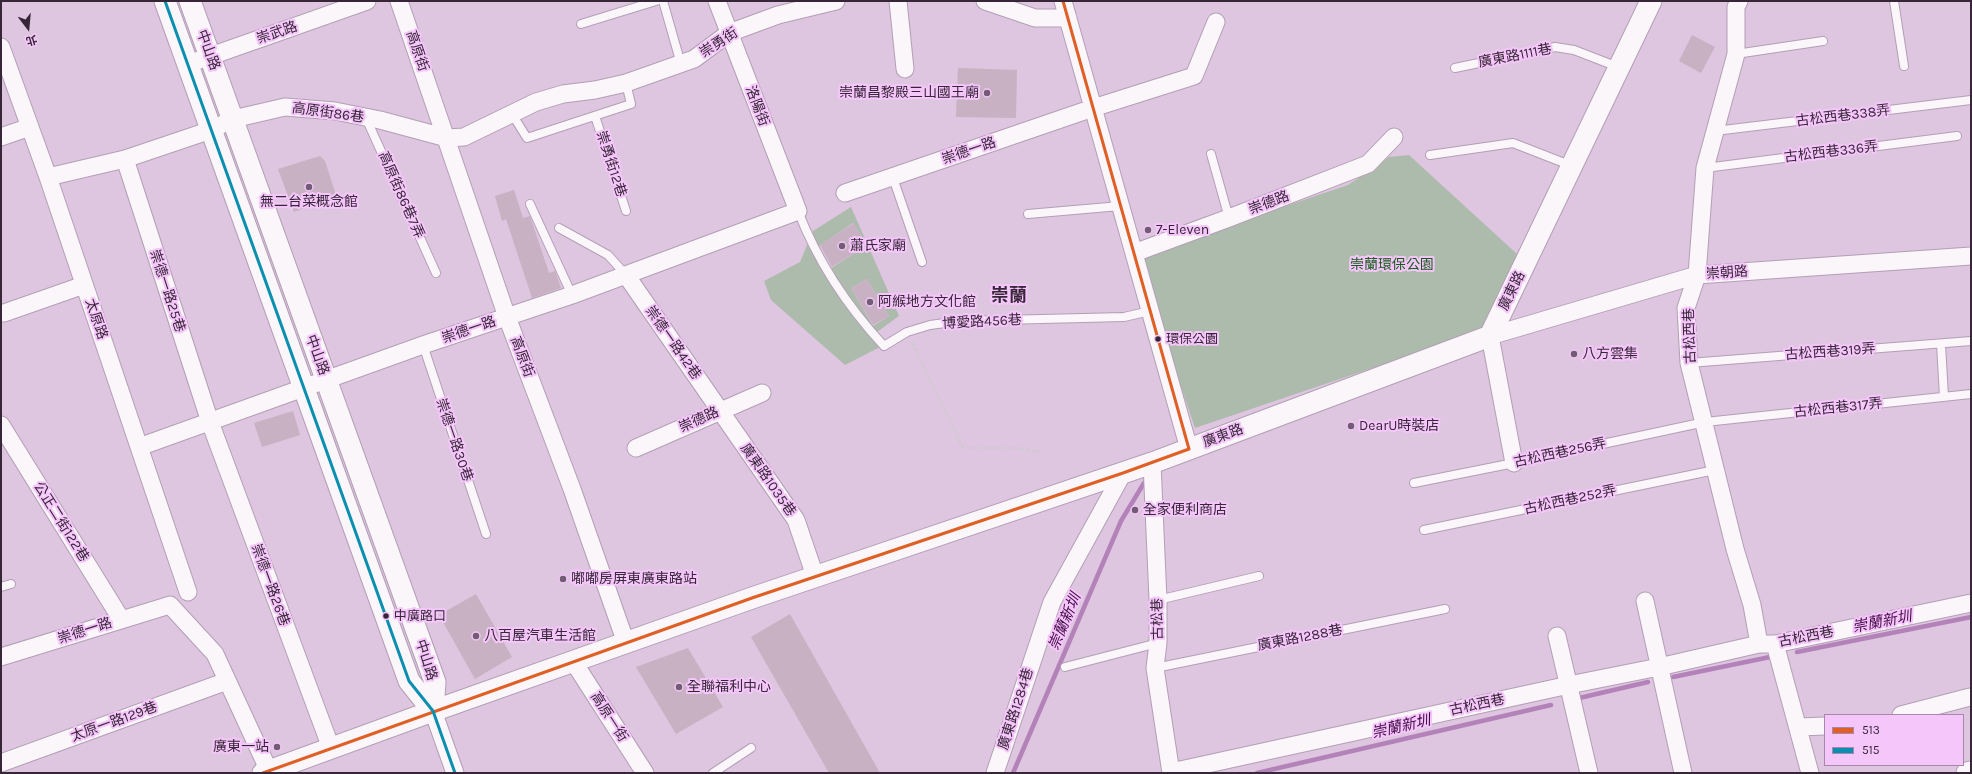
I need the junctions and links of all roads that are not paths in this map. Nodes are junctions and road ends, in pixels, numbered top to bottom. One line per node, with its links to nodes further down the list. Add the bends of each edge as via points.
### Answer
1 (165, 1): 23 (street, 中山路)
2 (190, 1): 22 (street, 中山路)
3 (367, 1): 22 (street, 崇武路)
4 (399, 1): 42 (street, 高原街)
5 (656, 1): 17 (lane)
6 (663, 1): 24 (lane)
7 (717, 1): 18 (street, 洛陽街)
8 (836, 1): 18 (street, 崇勇街, via 778,15)
9 (898, 1): 28 (street)
10 (985, 1): 15 (street, via 1035,18)
11 (1063, 1): 15 (street)
12 (1651, 1): 26 (street, 廣東路)
13 (1739, 1): 21 (street, 古松西巷, via 1736,7)
14 (1894, 1): 25 (lane)
15 (1068, 18): 31 (street)
16 (1216, 22): 31 (street, 崇德一路, via 1194,76)
17 (581, 24)
18 (729, 34): 24 (street, 崇勇街, via 694,59); 54 (street, 洛陽街)
19 (1824, 41): 21 (lane)
20 (1, 47): 36 (street, 太原路)
21 (1736, 54): 38 (street, 古松西巷)
22 (210, 56): 23 (street, 崇武路); 35 (street, 中山路)
23 (188, 64): 37 (street, 中山路)
24 (681, 64): 29 (street, 崇勇街)
25 (1904, 66)
26 (1620, 67): 27 (lane, 廣東路1111巷, via 1574,50 1555,47); 46 (street, 廣東路)
27 (1455, 68)
28 (905, 69)
29 (626, 83): 32 (street, 崇勇街, via 563,94 536,102); 33 (lane, via 631,104)
30 (1971, 100): 38 (lane, 古松西巷338弄)
31 (1093, 108): 49 (street, 崇德一路); 52 (street)
32 (512, 114): 33 (lane, via 526,138); 42 (street, 崇勇街, via 464,137)
33 (595, 116): 53 (lane, 崇勇街12巷)
34 (366, 118): 35 (street, 高原街86巷, via 335,111 285,107); 42 (street, 高原街86巷); 61 (lane, 高原街86巷7弄)
35 (233, 119): 37 (street, 高原街86巷); 74 (street, 中山路)
36 (30, 127): 40 (street); 48 (street, 太原路)
37 (211, 130): 45 (street, 高原街86巷); 75 (street, 中山路)
38 (1715, 131): 47 (street, 古松西巷)
39 (1957, 136): 47 (lane, 古松西巷336弄)
40 (1, 137)
41 (1394, 137): 56 (street, 崇德路, via 1368,164)
42 (447, 138): 68 (street, 高原街)
43 (1210, 154): 56 (lane)
44 (1430, 155): 46 (lane, via 1513,143)
45 (125, 159): 48 (street, 高原街86巷); 80 (street, 崇德一路25巷)
46 (1572, 166): 69 (street, 廣東路)
47 (1705, 168): 63 (street, 古松西巷)
48 (48, 177): 64 (street, 太原路)
49 (893, 178): 50 (street, 崇德一路); 60 (lane)
50 (845, 194)
51 (530, 204): 65 (lane)
52 (1120, 206): 55 (lane); 58 (street)
53 (626, 211)
54 (798, 211): 62 (street, 崇德一路); 66 (lane, 博愛路456巷, via 809,239 860,320 884,346 907,332 930,325 960,321 1124,317)
55 (1028, 214)
56 (1229, 218): 58 (street, 崇德路)
57 (560, 228): 62 (lane, via 608,255)
58 (1134, 253): 66 (street)
59 (1971, 256): 63 (street, 崇朝路)
60 (922, 262)
61 (436, 273)
62 (626, 275): 65 (street, 崇德一路); 79 (street, 崇德一路42巷)
63 (1697, 275): 69 (street, 崇朝路); 73 (street, 古松西巷, via 1686,308)
64 (84, 285): 67 (street); 83 (street, 太原路)
65 (572, 295): 68 (street, 崇德一路)
66 (1150, 311): 85 (street)
67 (4, 313)
68 (507, 317): 72 (street, 崇德一路); 104 (street, 高原街, via 572,489)
69 (1490, 336): 85 (street, 廣東路); 87 (street)
70 (1971, 341): 71 (lane, 古松西巷319弄)
71 (1941, 344): 73 (lane, 古松西巷319弄); 78 (lane)
72 (423, 346): 74 (street, 崇德一路); 92 (lane, 崇德一路30巷)
73 (1689, 362): 81 (street, 古松西巷)
74 (327, 381): 75 (street, 崇德一路); 115 (street, 中山路, via 435,682)
75 (304, 389): 80 (street, 崇德一路); 115 (street, 中山路, via 409,681)
76 (762, 393): 79 (street, 崇德路)
77 (1971, 394): 78 (lane, 古松西巷317弄)
78 (1944, 397): 81 (lane, 古松西巷317弄)
79 (720, 411): 84 (street, 崇德路); 93 (street, 廣東路1035巷, via 796,520)
80 (210, 422): 83 (street, 崇德一路); 119 (street, 崇德一路26巷)
81 (1704, 422): 87 (lane, 古松西巷256弄); 88 (street, 古松西巷)
82 (1, 425): 102 (street, 公正二街122巷)
83 (139, 447): 97 (street, 太原路)
84 (636, 448)
85 (1189, 448): 86 (street, 廣東路)
86 (1152, 463): 89 (street, 廣東路); 98 (street, 古松巷)
87 (1514, 463): 90 (lane, 古松西巷256弄)
88 (1715, 470): 91 (lane, 古松西巷252弄); 106 (street, 古松西巷, via 1735,549)
89 (1122, 473): 93 (street, 廣東路); 127 (street, 廣東路1284巷, via 1052,602)
90 (1414, 483)
91 (1424, 530)
92 (486, 534)
93 (814, 576): 104 (street, 廣東路)
94 (1259, 576): 98 (lane)
95 (11, 584): 96 (lane)
96 (1, 587)
97 (188, 592)
98 (1158, 600): 105 (street, 古松巷)
99 (1645, 601): 110 (street)
100 (1971, 603): 106 (street, 古松西巷)
101 (1445, 609): 111 (lane, 廣東路1288巷)
102 (121, 620): 107 (street, 崇德一路); 112 (street, 崇德一路, via 170,605 215,654)
103 (1557, 636): 113 (street)
104 (626, 643): 108 (street, 廣東路)
105 (1158, 643): 109 (lane); 111 (street, 古松巷)
106 (1767, 644): 110 (street, 古松西巷); 118 (street)
107 (1, 657)
108 (573, 662): 115 (street, 廣東路); 125 (street, 高原一街)
109 (1065, 666)
110 (1659, 667): 113 (street, 古松西巷); 130 (street)
111 (1155, 668): 128 (street, 古松巷)
112 (227, 681): 121 (street, 太原一路129巷); 122 (street)
113 (1569, 685): 128 (street, 古松西巷); 129 (street)
114 (1970, 697): 116 (street)
115 (432, 711): 119 (street, 廣東路); 124 (street, 中山路)
116 (1906, 714)
117 (1824, 726): 118 (street)
118 (1799, 727): 131 (street)
119 (331, 748): 122 (street, 廣東路)
120 (751, 748): 126 (lane)
121 (1, 763)
122 (275, 771)
123 (1971, 772): 132 (street)
124 (455, 773)
125 (645, 773)
126 (713, 773)
127 (995, 773)
128 (1171, 773)
129 (1589, 773)
130 (1683, 773)
131 (1810, 773)
132 (1967, 773)

